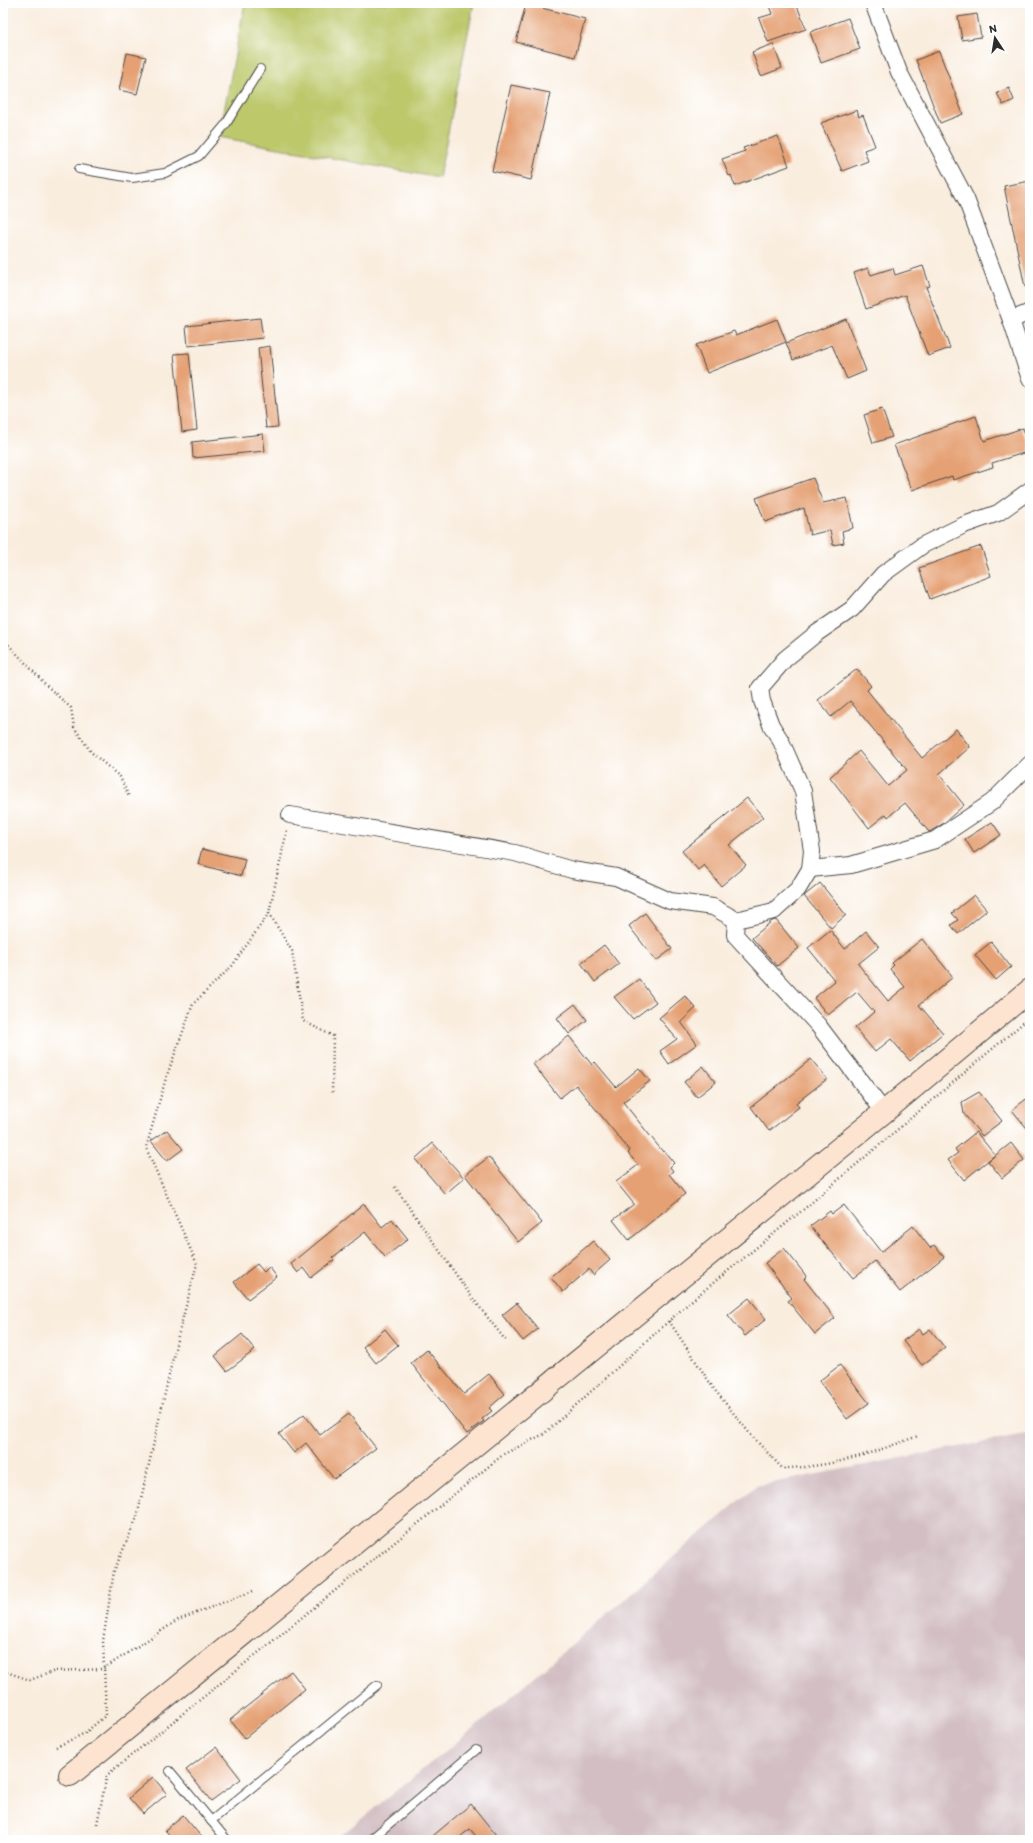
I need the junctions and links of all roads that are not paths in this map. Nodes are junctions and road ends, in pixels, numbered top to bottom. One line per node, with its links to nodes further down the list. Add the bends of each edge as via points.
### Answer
1 (873, 3): 5 (street, via 899,72 966,199)
2 (260, 68): 3 (lane, via 226,124 199,156 165,173 132,178)
3 (79, 169)
4 (1030, 312): 5 (street)
5 (1011, 320): 6 (street)
6 (1030, 379)
7 (1030, 490): 10 (street, via 998,513 964,525 923,545 883,574 852,609 784,658 760,688 771,725 781,741 803,791 812,851)
8 (1030, 764): 10 (street, via 992,802 935,840 852,865)
9 (290, 815): 11 (street, via 515,853 572,870 616,877 670,901 713,907)
10 (810, 869): 11 (street, via 798,889 774,911)
11 (736, 920): 13 (street, via 735,935 818,1025)
12 (1030, 990): 13 (street)
13 (884, 1112): 17 (street)
14 (377, 1685): 18 (lane)
15 (476, 1750): 20 (lane)
16 (170, 1771): 18 (lane)
17 (70, 1775)
18 (211, 1821): 19 (lane)
19 (227, 1840)
20 (370, 1840)

